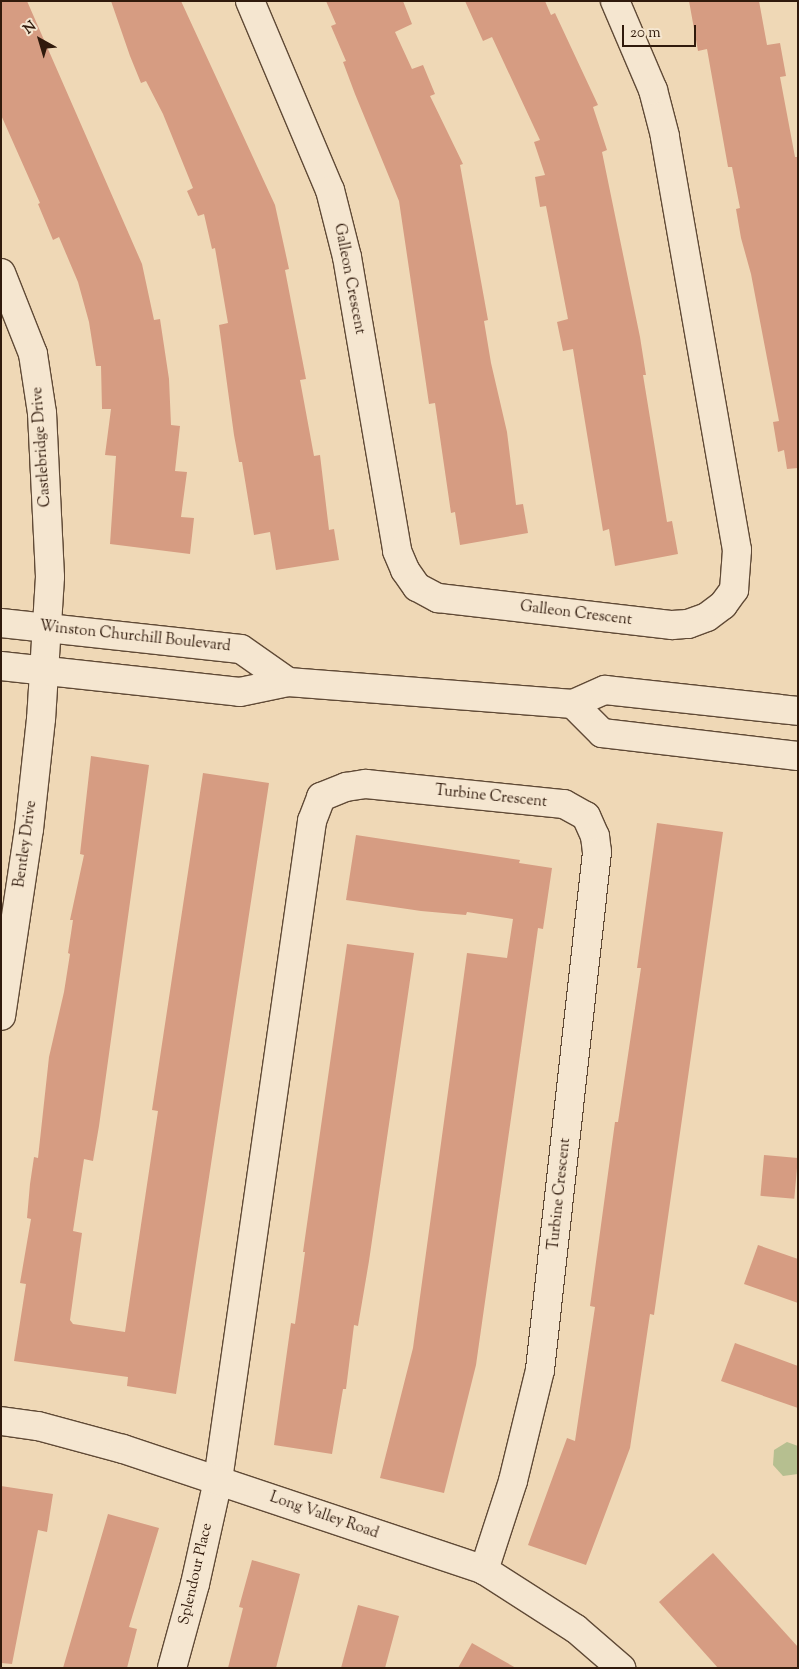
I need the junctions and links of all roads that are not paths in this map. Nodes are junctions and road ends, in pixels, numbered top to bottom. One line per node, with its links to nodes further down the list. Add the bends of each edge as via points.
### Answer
1 (250, 1): 2 (street, Galleon Crescent, via 330,190 347,257 397,551 405,570 417,587 438,598 672,625 688,624 708,617 734,590 737,550 665,136 653,90)
2 (615, 1)
3 (1, 273): 5 (street, Castlebridge Drive, via 33,354 42,413 50,577)
4 (1, 623): 5 (street, Winston Churchill Boulevard)
5 (47, 627): 7 (street, Castlebridge Drive); 8 (street, Winston Churchill Boulevard, via 241,649)
6 (1, 666): 7 (street)
7 (44, 671): 8 (street, via 240,692); 12 (street, Bentley Drive, via 30,829)
8 (288, 682): 9 (street)
9 (573, 704): 10 (street, via 605,690); 11 (street, via 602,733)
10 (798, 711)
11 (798, 756)
12 (1, 1016)
13 (1, 1421): 14 (street, Long Valley Road, via 38,1426)
14 (218, 1480): 15 (street, Long Valley Road); 15 (street, Turbine Crescent, via 316,805 329,792 366,784 564,804 586,816 597,852 540,1370 513,1481); 16 (street, Splendour Place)
15 (484, 1570): 17 (street, Long Valley Road, via 576,1629)
16 (172, 1668)
17 (621, 1668)

